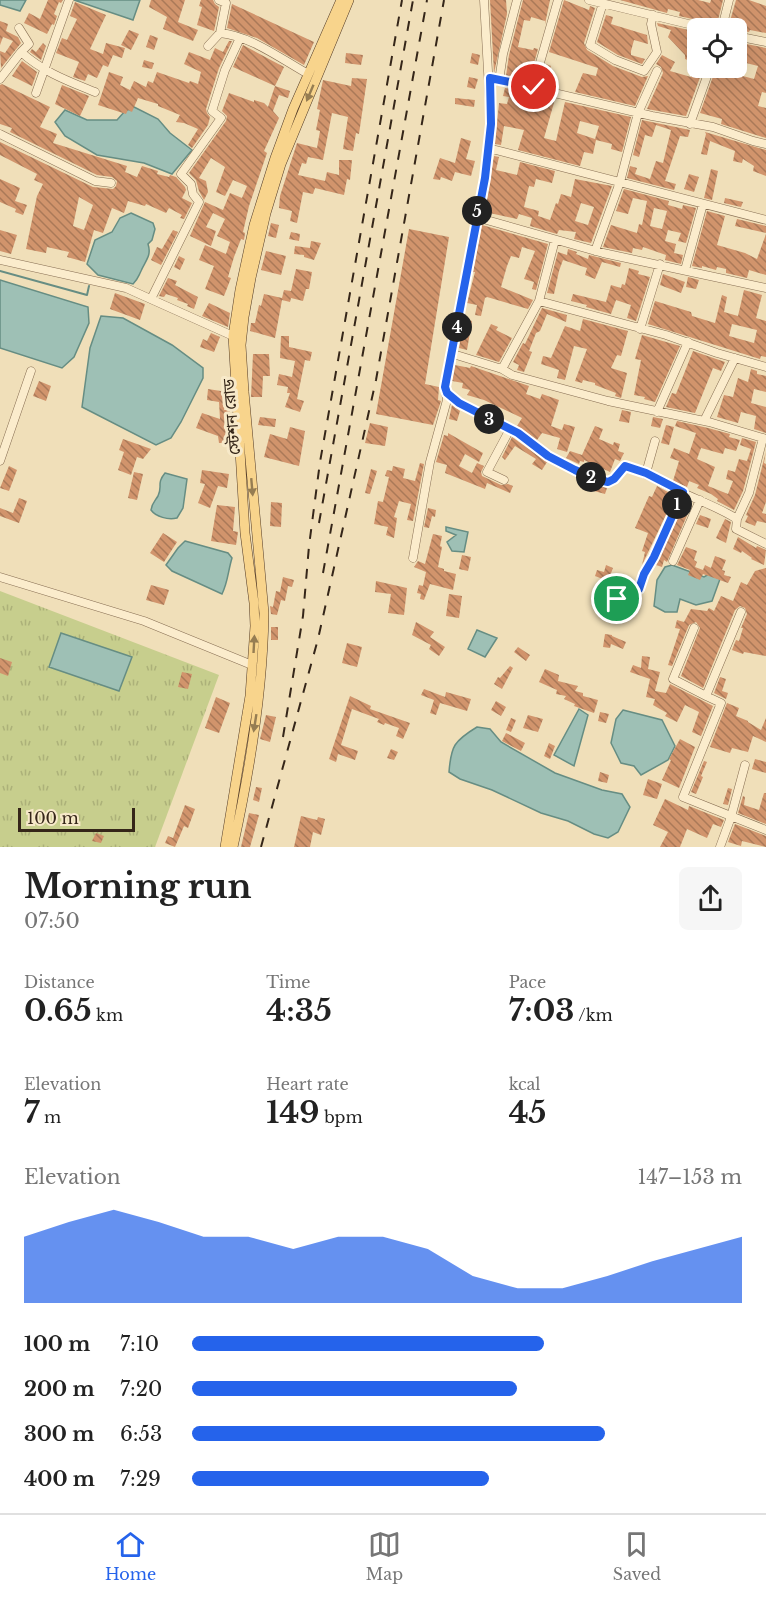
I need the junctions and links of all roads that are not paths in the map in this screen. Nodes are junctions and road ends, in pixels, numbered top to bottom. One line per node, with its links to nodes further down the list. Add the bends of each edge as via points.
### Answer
1 (69, 0): 21 (street)
2 (219, 0): 15 (street, via 226,3)
3 (341, 0): 23 (main road, স্টেশন রোড)
4 (349, 0): 82 (main road, স্টেশন রোড, one-way to 82, via 281,164 266,213 244,317 244,392 264,613 258,709)
5 (484, 0): 24 (street)
6 (517, 0): 27 (street)
7 (558, 0): 28 (street)
8 (589, 0): 10 (street)
9 (729, 0): 12 (street)
10 (603, 3): 11 (street); 11 (street, via 590,45 644,71 657,52)
11 (652, 15): 13 (street)
12 (725, 18)
13 (687, 24)
14 (19, 28): 20 (street, via 29,44)
15 (220, 33): 16 (street); 19 (street)
16 (240, 38): 23 (street); 47 (street, via 212,111 221,118 181,174 191,184 199,202)
17 (747, 38): 18 (street)
18 (766, 42)
19 (208, 46)
20 (21, 52): 21 (street); 26 (street)
21 (44, 69): 29 (street); 30 (street)
22 (657, 71): 31 (street)
23 (308, 74): 50 (main road, স্টেশন রোড, via 254,225)
24 (490, 78): 27 (street); 35 (street)
25 (706, 78): 32 (street)
26 (0, 80)
27 (500, 81): 28 (street)
28 (534, 87): 31 (street)
29 (95, 92)
30 (36, 93)
31 (638, 113): 32 (street); 36 (street)
32 (690, 124): 34 (street)
33 (0, 134): 37 (street, via 95,181)
34 (766, 144)
35 (488, 148): 36 (street); 39 (street)
36 (620, 182): 38 (street); 42 (street)
37 (111, 183)
38 (703, 204): 40 (street); 45 (street)
39 (476, 217): 41 (street); 52 (street)
40 (766, 220)
41 (555, 240): 42 (street); 48 (street)
42 (595, 251): 44 (street)
43 (0, 260): 47 (street, via 126,288)
44 (660, 264): 45 (street); 49 (street)
45 (686, 270): 46 (street)
46 (766, 288)
47 (151, 299): 50 (street)
48 (539, 300): 49 (street); 55 (street)
49 (640, 329): 51 (street)
50 (233, 336): 76 (main road, স্টেশন রোড, one-way to 50, via 254,603 245,533)
51 (688, 342): 53 (street); 58 (street)
52 (453, 354): 55 (street); 57 (street)
53 (735, 358): 54 (street); 59 (street)
54 (766, 367)
55 (502, 369): 58 (street, via 512,375)
56 (31, 371): 63 (street)
57 (447, 393): 60 (street); 70 (street)
58 (657, 412): 59 (street)
59 (704, 421): 61 (street)
60 (510, 429): 64 (street, via 548,456 595,479 608,482 625,466); 65 (street, via 487,472)
61 (765, 439): 68 (street)
62 (655, 441): 64 (street)
63 (0, 461)
64 (646, 473): 66 (street)
65 (504, 480)
66 (683, 492): 67 (street); 73 (street, via 639,589)
67 (700, 501): 68 (street); 71 (street)
68 (737, 519): 69 (street, via 736,529)
69 (766, 544)
70 (413, 558)
71 (673, 561)
72 (0, 577): 76 (street, via 144,621)
73 (617, 599)
74 (741, 612): 77 (street)
75 (694, 628): 77 (street, via 673,679)
76 (252, 665): 81 (main road, স্টেশন রোড)
77 (706, 696): 79 (street, via 721,703 683,797)
78 (745, 765): 79 (street)
79 (732, 817): 80 (street); 83 (street)
80 (766, 830)
81 (225, 847)
82 (233, 847)
83 (720, 847)

